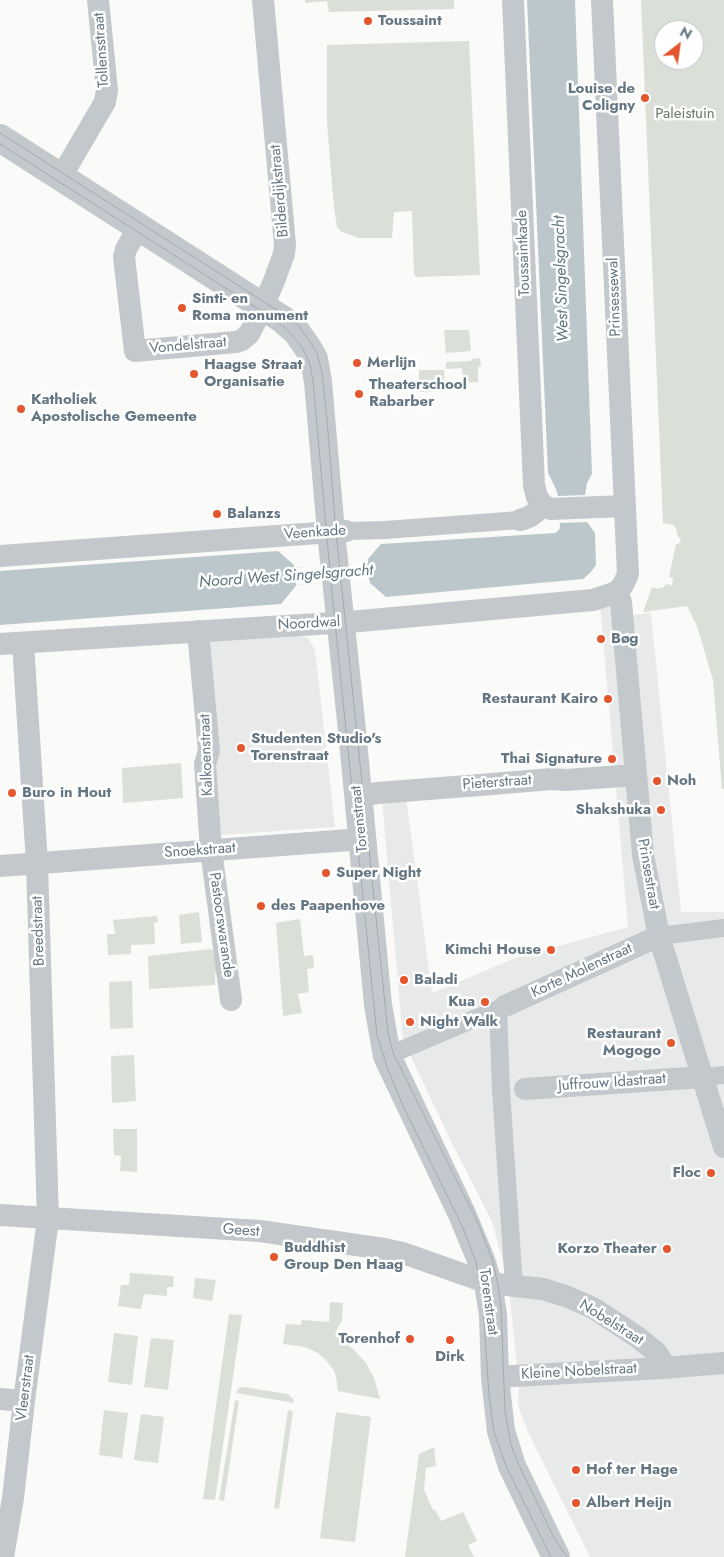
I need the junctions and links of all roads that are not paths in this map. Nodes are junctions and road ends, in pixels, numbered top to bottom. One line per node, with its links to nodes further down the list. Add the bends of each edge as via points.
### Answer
1 (98, 0): 6 (street, Tollensstraat, via 105,102)
2 (263, 0): 8 (street, Bilderdijkstraat, via 285,245)
3 (513, 0): 10 (street, Toussaintkade, via 534,485 537,497)
4 (602, 0): 9 (street, Prinsessewal)
5 (0, 138): 6 (street)
6 (61, 177): 7 (street)
7 (139, 227): 8 (street); 8 (street, Vondelstraat, via 124,256 135,352 242,340 249,334)
8 (263, 307): 12 (street, via 296,331 314,359)
9 (624, 506): 10 (street); 14 (street, Prinsessewal, via 628,574)
10 (550, 507): 11 (street, Veenkade)
11 (520, 520): 12 (street, Veenkade)
12 (339, 531): 13 (street, Veenkade); 15 (street, Torenstraat, via 336,574)
13 (0, 556)
14 (617, 592): 15 (street, Noordwal, via 593,600); 19 (street, Prinsestraat, via 621,602)
15 (341, 622): 16 (street, Noordwal); 20 (street, Torenstraat)
16 (198, 631): 17 (street, Noordwal); 22 (street, Kalkoenstraat, via 209,750 205,764)
17 (23, 643): 18 (street, Noordwal); 23 (street, Breedstraat)
18 (0, 644)
19 (636, 775): 20 (street, Pieterstraat); 26 (street, Prinsestraat, via 643,855)
20 (367, 795): 21 (street, Torenstraat)
21 (363, 839): 22 (street, Snoekstraat); 29 (street, Torenstraat, via 378,1006)
22 (211, 850): 23 (street, Snoekstraat); 27 (street, Pastoorswarande)
23 (36, 864): 24 (street, Snoekstraat); 35 (street, Breedstraat)
24 (0, 866)
25 (724, 928): 26 (street)
26 (659, 936): 28 (street, Korte Molenstraat); 30 (street, Prinsestraat)
27 (231, 1000)
28 (502, 1008): 29 (street); 32 (street, Torenstraat)
29 (387, 1056): 36 (street, Torenstraat, via 481,1260)
30 (713, 1076): 31 (street, Juffrouw Idastraat); 33 (street, Prinsestraat)
31 (525, 1089): 32 (street, Juffrouw Idastraat)
32 (501, 1090): 36 (street, Torenstraat)
33 (724, 1148)
34 (0, 1215): 35 (street, Geest)
35 (48, 1219): 36 (street, Geest, via 260,1231 384,1249); 41 (street, Vleerstraat)
36 (510, 1285): 38 (street, Nobelstraat, via 543,1289 593,1308 656,1352); 39 (street, Torenstraat, via 492,1315)
37 (724, 1363): 38 (street)
38 (663, 1368): 39 (street, Kleine Nobelstraat)
39 (495, 1377): 43 (street, Torenstraat, via 501,1432 509,1457)
40 (0, 1398): 41 (street)
41 (24, 1401): 42 (street, Vleerstraat)
42 (3, 1557)
43 (556, 1557)

